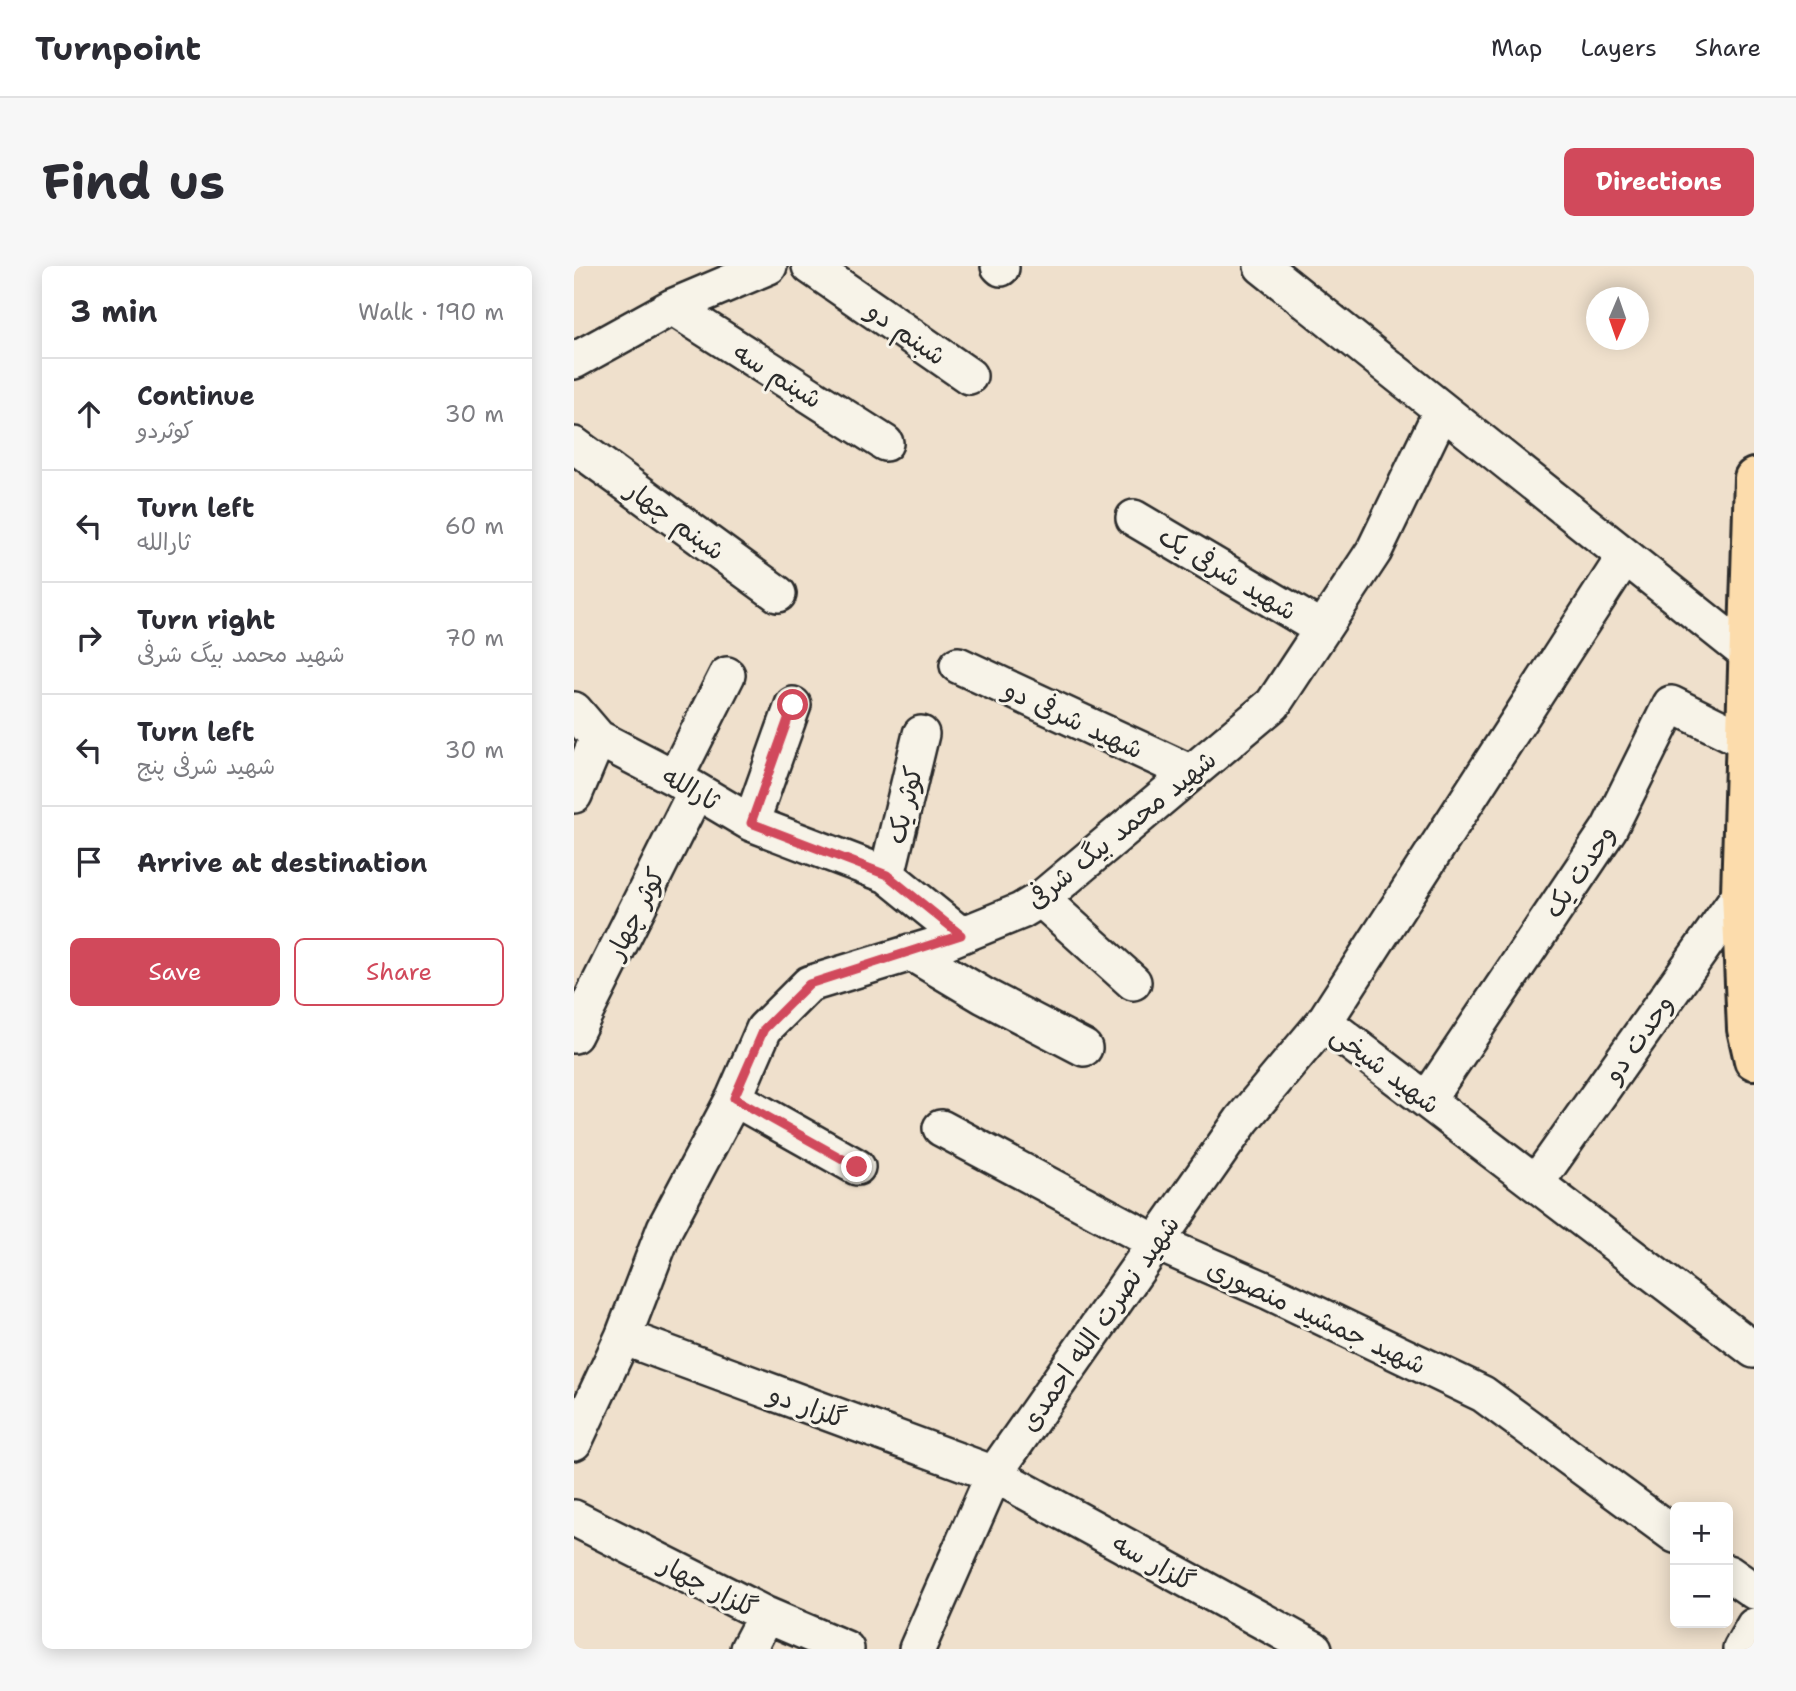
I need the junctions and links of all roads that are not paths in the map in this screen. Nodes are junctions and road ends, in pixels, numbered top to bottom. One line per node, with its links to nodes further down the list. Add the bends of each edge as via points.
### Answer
1 (769, 266): 4 (street)
2 (810, 266): 6 (street, شبنم دو)
3 (1262, 266): 7 (street)
4 (672, 307): 5 (street); 8 (street, شبنم سه)
5 (574, 361)
6 (969, 376)
7 (1442, 410): 12 (street); 14 (street, شهید محمد بیگ شرفی, via 1374,551)
8 (885, 443)
9 (574, 445): 13 (street, شبنم چهار)
10 (1754, 478): 15 (main road)
11 (1134, 518): 14 (street, شهید شرفی یک)
12 (1625, 556): 15 (street); 33 (street, شهید شیخی)
13 (778, 594)
14 (1322, 629): 23 (street, شهید محمد بیگ شرفی, via 1273,704)
15 (1749, 655): 22 (main road)
16 (958, 665): 23 (street, شهید شرفی دو)
17 (727, 675): 24 (street, کوثر چهار)
18 (793, 705): 26 (street)
19 (574, 710): 21 (street, ثارالله)
20 (921, 734): 27 (street, کوثر یک)
21 (598, 738): 24 (street, ثارالله); 25 (street)
22 (1746, 741): 28 (main road); 38 (street, وحدت یک, via 1671,704 1609,829)
23 (1191, 773): 29 (street, شهید محمد بیگ شرفی)
24 (686, 784): 26 (street, ثارالله); 34 (street, کوثر چهار)
25 (574, 795)
26 (751, 823): 27 (street, ثارالله)
27 (887, 875): 30 (street, ثارالله)
28 (1741, 892): 36 (main road, via 1747,1029); 41 (street, وحدت دو)
29 (1041, 899): 30 (street, شهید محمد بیگ شرفی); 32 (street)
30 (961, 935): 31 (street, شهید محمد بیگ شرفی)
31 (910, 952): 35 (street); 37 (street, شهید محمد بیگ شرفی, via 809,984 764,1029)
32 (1133, 982)
33 (1324, 1023): 38 (street, شهید شیخی); 42 (street, شهید نصرت الله احمدی, via 1242,1120)
34 (574, 1035)
35 (1084, 1048)
36 (1754, 1060)
37 (734, 1098): 40 (street); 43 (street, شهید محمد بیگ شرفی, via 664,1228)
38 (1427, 1100): 41 (street, شهید شیخی)
39 (941, 1128): 42 (street, شهید جمشید منصوری)
40 (857, 1167)
41 (1536, 1184): 44 (street, شهید شیخی)
42 (1155, 1242): 46 (street, شهید نصرت الله احمدی); 48 (street, شهید جمشید منصوری, via 1483,1394)
43 (623, 1337): 45 (street, شهید محمد بیگ شرفی); 46 (street, گلزار دو)
44 (1754, 1350)
45 (574, 1442)
46 (993, 1474): 55 (street, شهید نصرت الله احمدی); 56 (street, گلزار سه)
47 (574, 1518): 51 (street, گلزار چهار)
48 (1670, 1531)
49 (1733, 1576): 50 (street)
50 (1754, 1591)
51 (766, 1615): 53 (street); 54 (street, گلزار چهار)
52 (1754, 1626): 57 (street)
53 (748, 1649)
54 (846, 1649)
55 (917, 1649)
56 (1314, 1649)
57 (1741, 1649)

